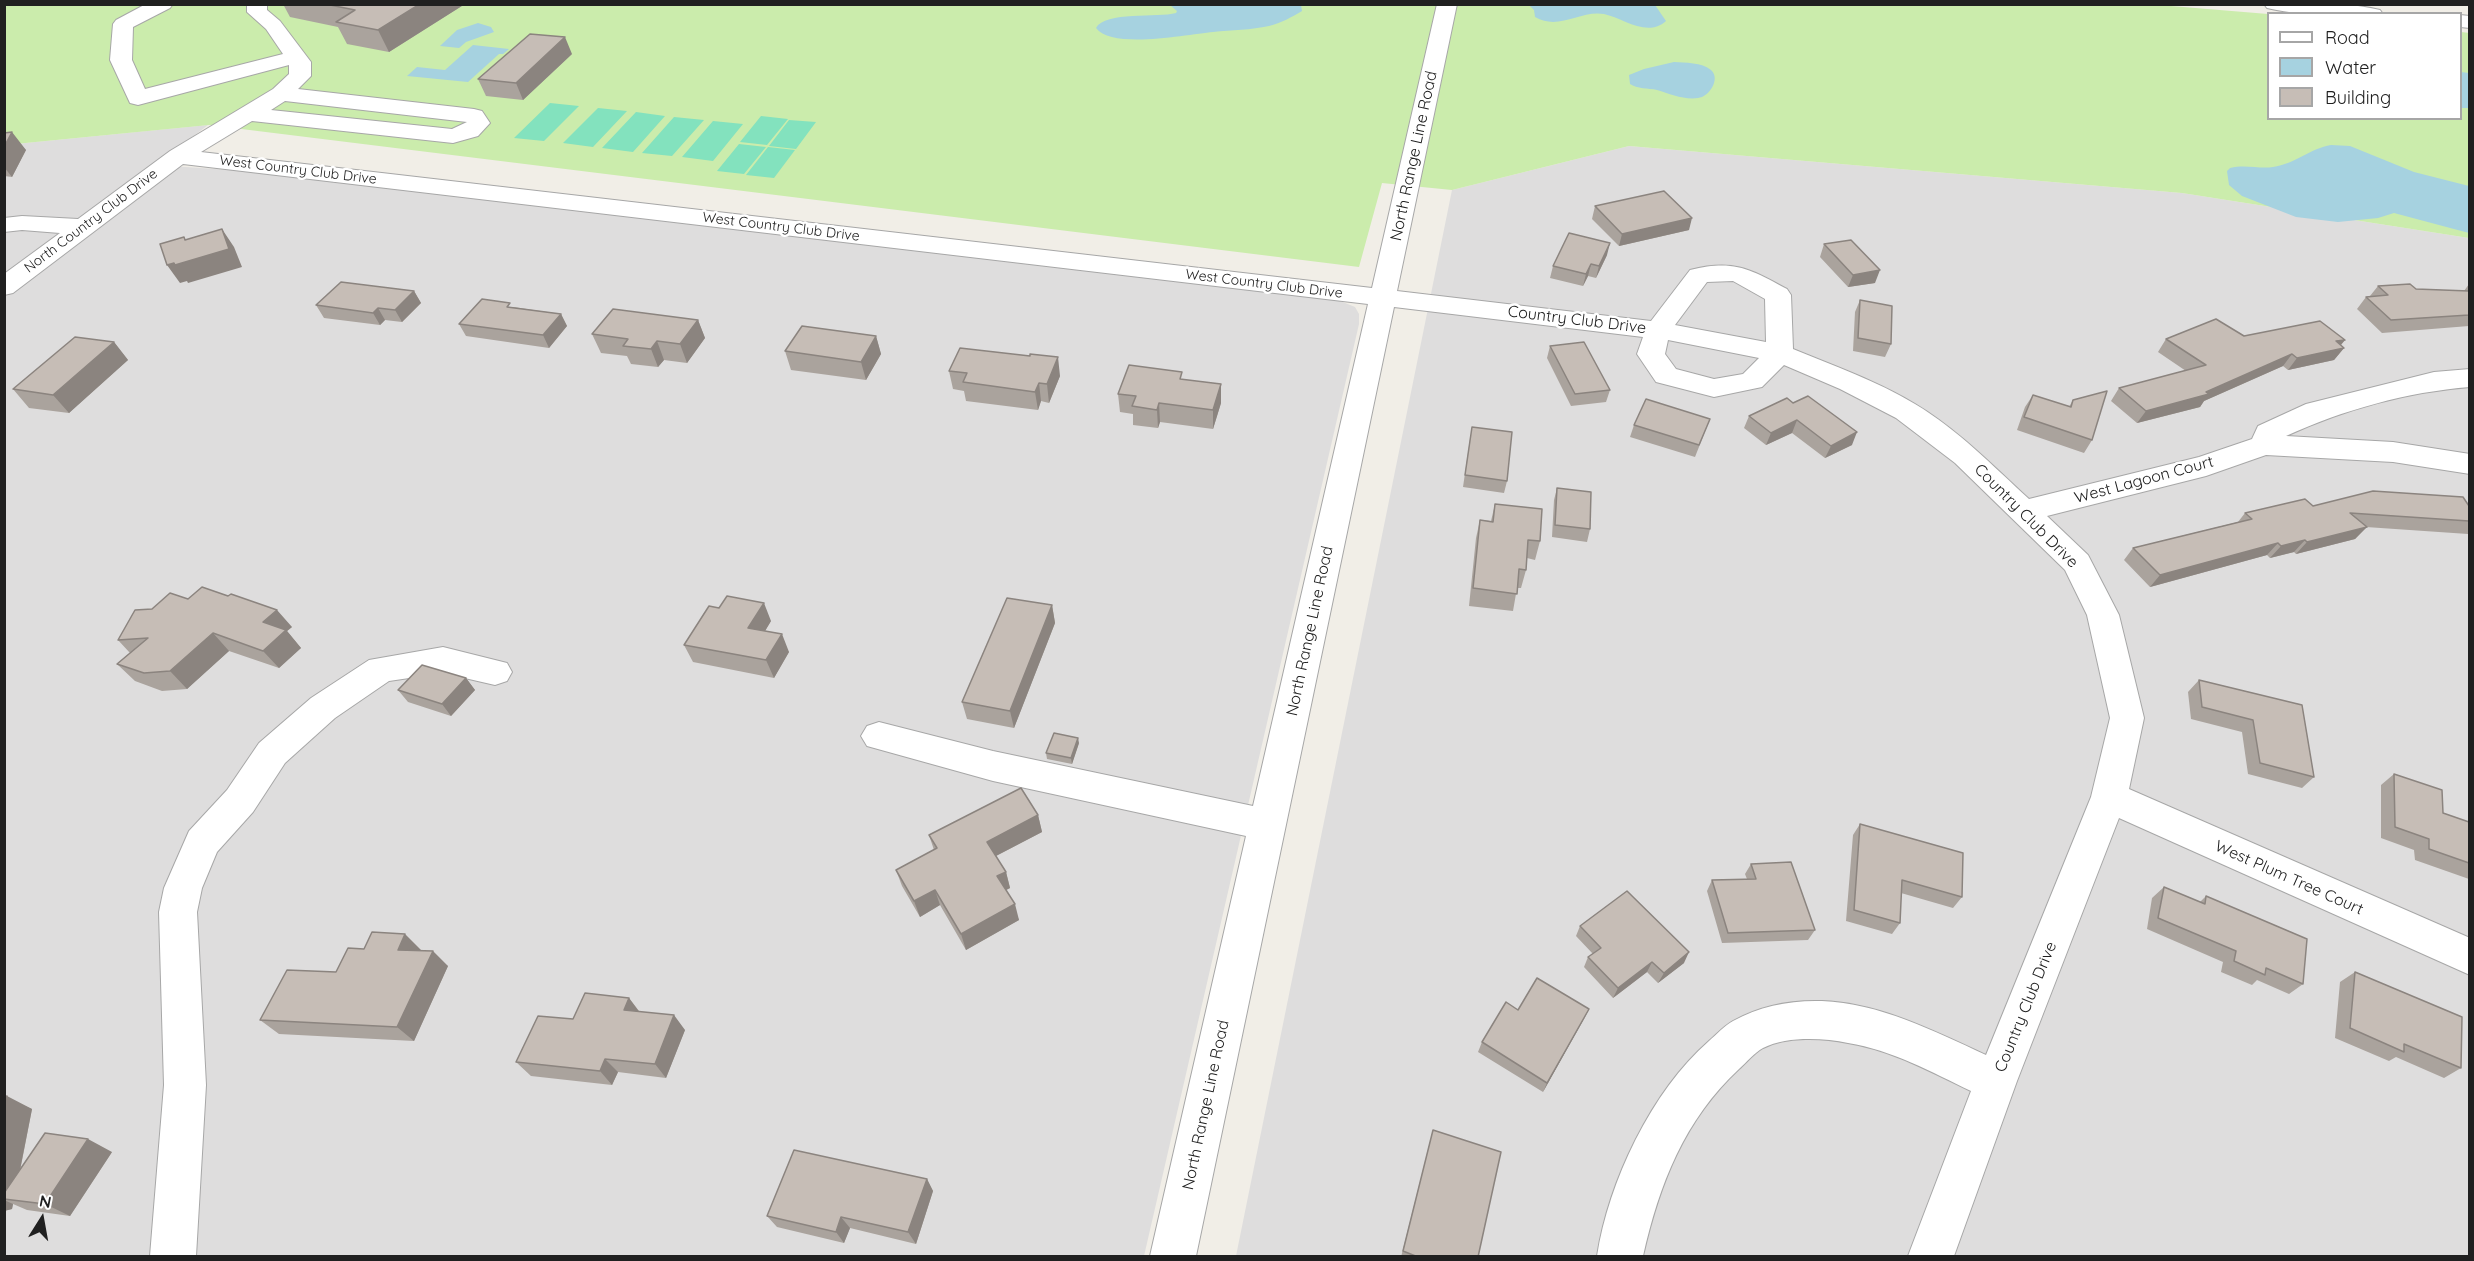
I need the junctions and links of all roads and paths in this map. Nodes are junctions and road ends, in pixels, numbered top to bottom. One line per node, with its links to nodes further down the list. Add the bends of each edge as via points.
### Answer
1 (163, 4): 6 (street, via 123,24 121,60 138,98)
2 (257, 4): 6 (street, via 257,12 273,25)
3 (1447, 4): 13 (street, North Range Line Road)
4 (2274, 4): 5 (street)
5 (2353, 12)
6 (296, 57): 7 (street, North Country Club Drive, via 300,76)
7 (281, 94): 8 (street, North Country Club Drive); 8 (street, via 474,116 479,123 470,131 453,136)
8 (249, 114): 9 (street, North Country Club Drive)
9 (178, 156): 11 (street, North Country Club Drive); 13 (street, West Country Club Drive)
10 (4, 225): 11 (street, via 22,222)
11 (82, 227): 12 (street, North Country Club Drive)
12 (4, 287)
13 (1384, 298): 14 (street, Country Club Drive); 23 (street, North Range Line Road)
14 (1658, 330): 15 (street, Country Club Drive); 15 (street, via 1651,354 1666,376 1714,388 1752,381); 15 (street, via 1699,275 1738,273 1778,295)
15 (1779, 353): 19 (street, Country Club Drive, via 1906,411 1965,456)
16 (2469, 378): 17 (street, West Lagoon Court, via 2434,381 2316,411 2268,433)
17 (2264, 445): 18 (street, West Lagoon Court, via 2373,450); 19 (street, West Lagoon Court, via 2206,466)
18 (2469, 464)
19 (2023, 511): 22 (street, Country Club Drive, via 2077,563 2103,615 2127,718)
20 (495, 672): 26 (street, via 442,660 381,669 323,708 272,753 240,801 202,842 183,888 178,912 185,1085)
21 (879, 736): 23 (street, via 993,766)
22 (2109, 797): 24 (street, West Plum Tree Court); 25 (street, Country Club Drive)
23 (1268, 825): 27 (street, North Range Line Road)
24 (2469, 957)
25 (1996, 1081): 28 (street, via 1917,1046 1849,1023 1804,1020 1749,1034 1712,1063 1688,1092 1648,1163); 29 (street, Country Club Drive)
26 (173, 1257)
27 (1173, 1257)
28 (1620, 1257)
29 (1930, 1257)

